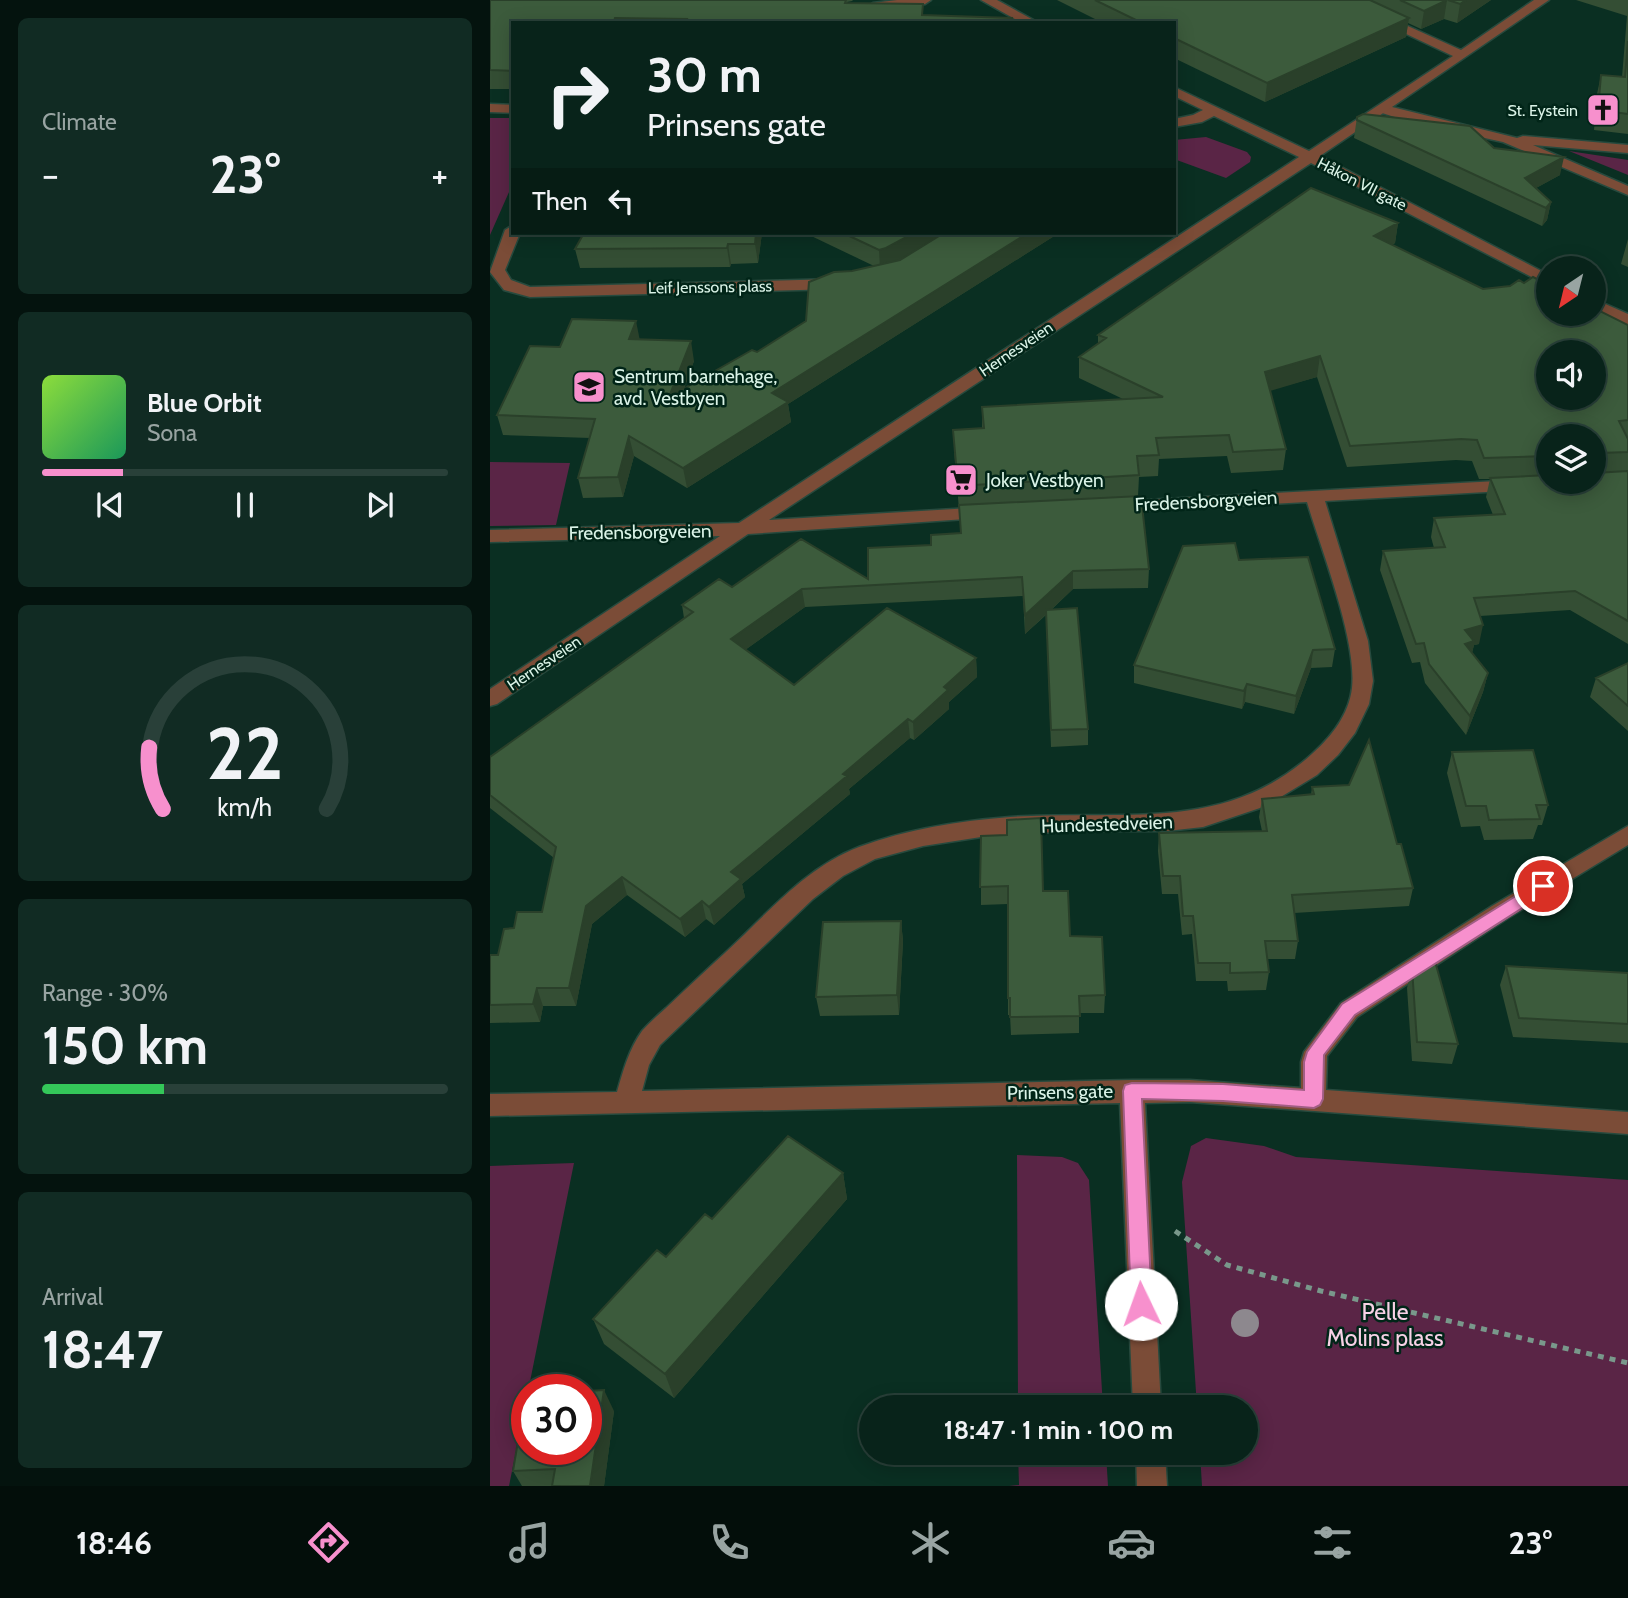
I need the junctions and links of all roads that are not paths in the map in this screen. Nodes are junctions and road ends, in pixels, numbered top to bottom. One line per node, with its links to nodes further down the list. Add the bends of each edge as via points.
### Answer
1 (925, 0): 5 (street)
2 (987, 0): 6 (street)
3 (1340, 0): 7 (street)
4 (1543, 0): 7 (street, Hernesveien)
5 (856, 9)
6 (1030, 21)
7 (1460, 54): 11 (street, Hernesveien)
8 (1176, 92): 12 (street, Håkon VII gate)
9 (490, 108): 10 (street)
10 (511, 109)
11 (1384, 109): 14 (street); 16 (street, Hernesveien)
12 (1214, 110): 13 (street); 16 (street, Håkon VII gate)
13 (1176, 123)
14 (1507, 139): 15 (street); 17 (street)
15 (1628, 149)
16 (1308, 157): 19 (street, Håkon VII gate); 27 (street, Hernesveien)
17 (1628, 191)
18 (511, 235): 20 (street, Leif Jenssons plass, via 497,270 512,289 530,292)
19 (1536, 274)
20 (853, 283)
21 (1606, 310): 22 (street)
22 (1628, 320)
23 (1532, 485): 24 (street, Fredensborgveien)
24 (1314, 495): 25 (street, Fredensborgveien); 33 (street, Hundestedveien, via 1362,664 1360,701 1349,727 1323,760 1284,787 1234,810 1178,822 999,828 911,839 864,854 826,876 790,906 651,1038 636,1064)
25 (1091, 507)
26 (1008, 512): 27 (street, Fredensborgveien)
27 (740, 529): 28 (street, Fredensborgveien); 29 (street, Hernesveien)
28 (490, 536)
29 (490, 699)
30 (1628, 834): 32 (street, via 1349,1010 1316,1052)
31 (1132, 1091): 32 (street, Prinsens gate); 33 (street, Prinsens gate); 36 (street)
32 (1314, 1099): 35 (street, Prinsens gate)
33 (627, 1102): 34 (street, Prinsens gate)
34 (490, 1105)
35 (1628, 1123)
36 (1146, 1395)
37 (1151, 1465): 38 (street)
38 (1152, 1486)

